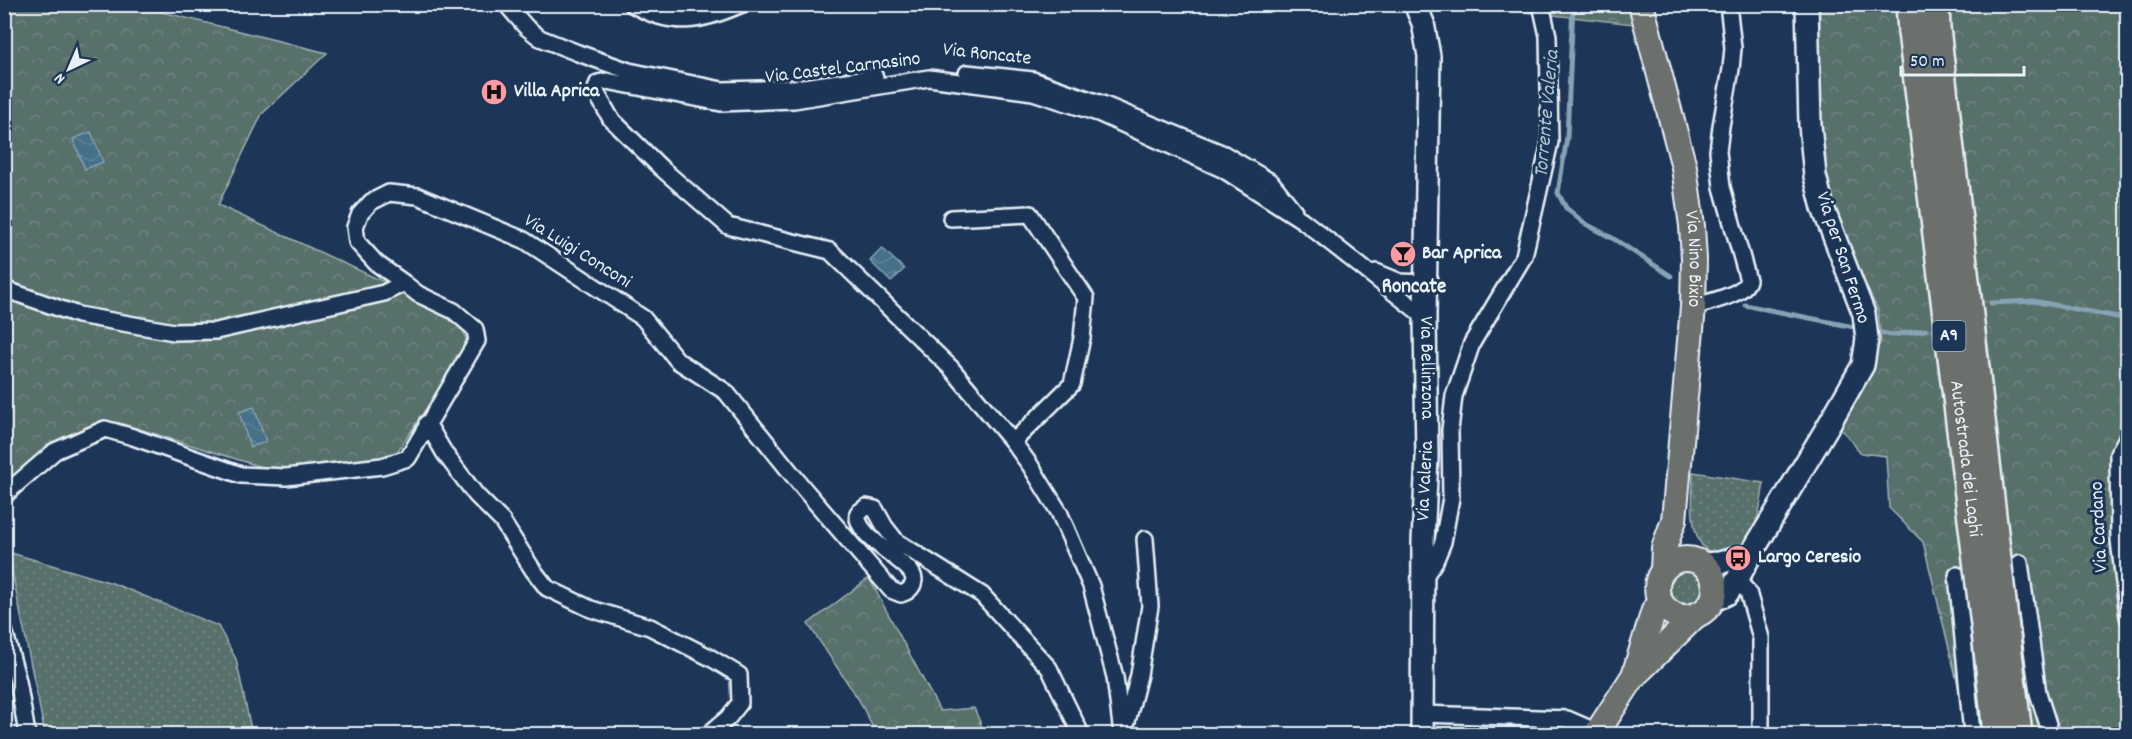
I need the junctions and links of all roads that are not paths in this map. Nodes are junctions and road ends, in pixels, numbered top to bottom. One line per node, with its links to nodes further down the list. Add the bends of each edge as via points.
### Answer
1 (506, 4): 12 (street, Via Roncate, via 540,38 629,71 722,90 796,88 927,69 1033,80 1224,154 1271,182)
2 (632, 4): 3 (street, via 646,13 669,19 699,20)
3 (742, 4)
4 (1415, 4): 14 (street, Via Bellinzona, via 1429,56)
5 (1541, 4): 30 (street, Via Valeria, via 1548,36 1550,141 1524,256 1472,343 1454,396 1451,498 1443,542)
6 (1641, 4): 17 (main road, Via Nino Bixio, via 1690,201)
7 (1728, 4): 17 (street, via 1732,58 1718,151 1722,188 1748,280 1738,292)
8 (1807, 4): 25 (street, Via per San Fermo, via 1815,176 1823,208 1864,314 1867,339 1863,365)
9 (1910, 4): 10 (highway, Autostrada dei Laghi / A9)
10 (1927, 21): 36 (highway, Autostrada dei Laghi / A9, bridge)
11 (951, 218): 21 (street, via 1030,214 1086,298 1072,384)
12 (1302, 220): 13 (street, Via Castel Carnasino); 21 (street, Via Castel Carnasino, via 1224,170 1098,113 1033,92 929,78 794,100 721,103 608,81 598,83 597,94 611,119 728,226 830,251 951,368)
13 (1358, 265): 14 (street, Via Castel Carnasino, via 1400,282); 18 (street, Via Castel Carnasino)
14 (1425, 283): 18 (street, Via Bellinzona)
15 (404, 284): 16 (street, via 384,293 216,331 174,332 78,315); 19 (street, Via Luigi Conconi, via 454,311 475,329 477,341); 42 (street, Via Luigi Conconi, via 357,242 355,227 360,214 371,202 389,193 418,196 524,240 643,318 678,361 726,392 891,590 908,592 913,576 858,524 858,513 866,507 875,509 896,541 982,595 1049,668)
16 (4, 289)
17 (1692, 307): 23 (main road, Via Nino Bixio)
18 (1425, 317): 30 (street, Via Bellinzona, via 1427,457)
19 (427, 423): 22 (street, Via Luigi Conconi, via 408,458 382,466 286,477 240,475 105,429 55,451); 41 (street, via 445,454 502,521 548,588 591,609 650,627 739,675 740,703)
20 (2127, 436): 34 (street, Via Cardano, via 2118,454 2119,540)
21 (1013, 442): 43 (street, Via Castel Carnasino, via 1059,512 1091,586 1115,677)
22 (4, 495)
23 (1674, 520): 27 (main road); 28 (main road, Via Nino Bixio, via 1664,548)
24 (1145, 539): 43 (street, via 1150,606 1139,675)
25 (1750, 554): 27 (street); 31 (street, Via per San Fermo)
26 (2020, 563): 48 (street, via 2036,682)
27 (1702, 564): 28 (main road, via 1681,560); 33 (main road, via 1713,579 1715,592)
28 (1664, 570): 32 (main road, via 1658,585)
29 (1957, 575): 45 (street)
30 (1423, 579): 38 (street, Via Bellinzona)
31 (1737, 580): 33 (street, Via per San Fermo, via 1727,594); 44 (street, via 1748,592 1761,638)
32 (1660, 601): 33 (main road, via 1674,614 1687,617); 37 (main road)
33 (1704, 608): 37 (main road)
34 (2127, 617)
35 (4, 630): 40 (street)
36 (1996, 639): 46 (highway, Autostrada dei Laghi / A9); 47 (highway, Autostrada dei Laghi / A9)
37 (1633, 677): 39 (main road)
38 (1422, 724): 39 (street, via 1567,718)
39 (1597, 733)
40 (27, 735)
41 (709, 735)
42 (1081, 735)
43 (1122, 735)
44 (1761, 735)
45 (1972, 735)
46 (1997, 735)
47 (2018, 735)
48 (2051, 735)

